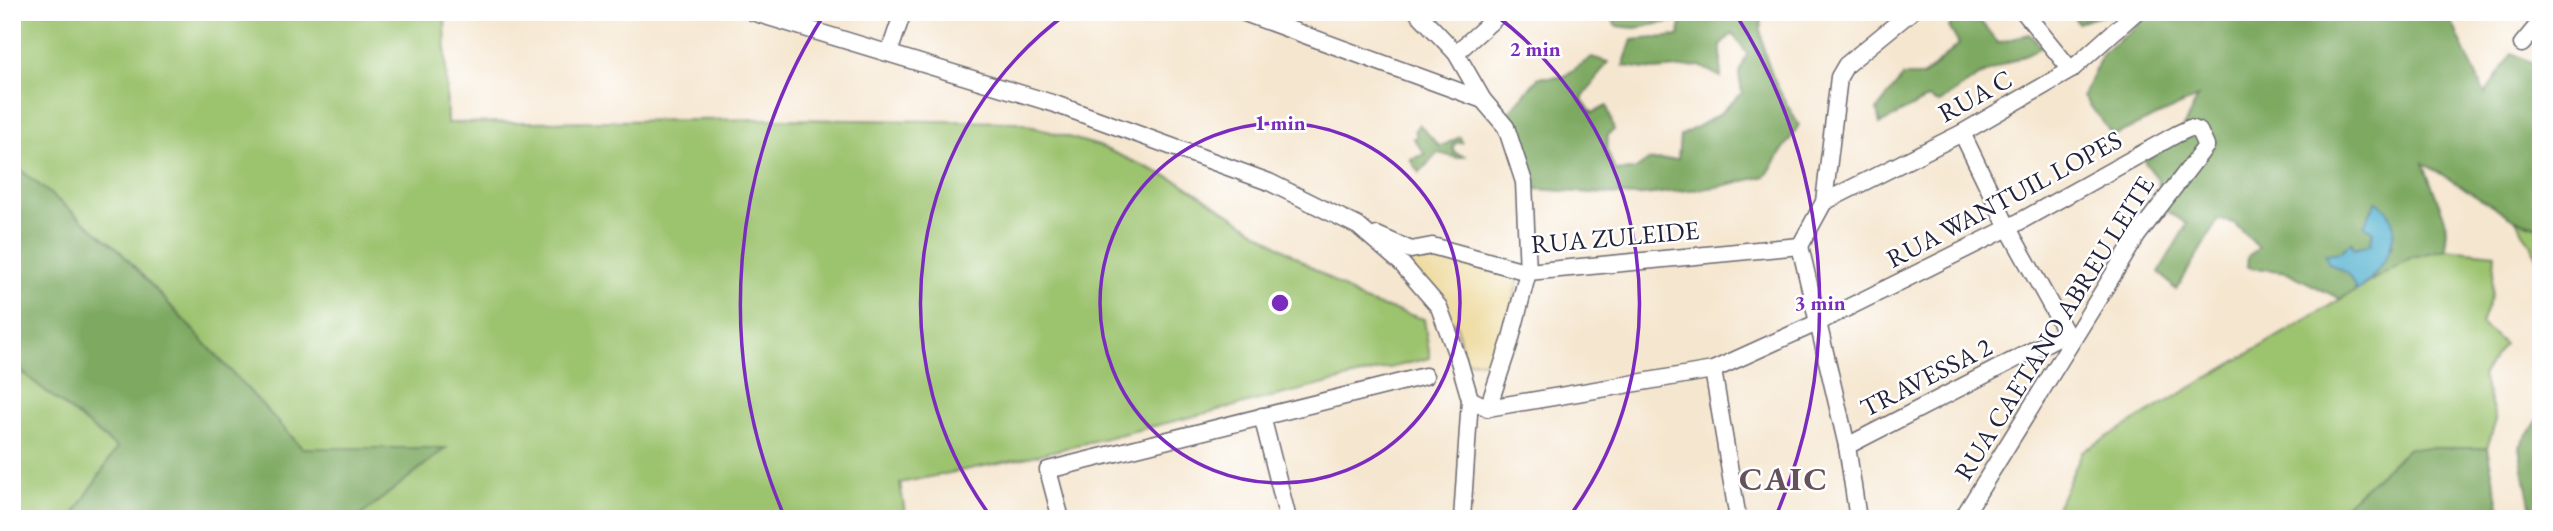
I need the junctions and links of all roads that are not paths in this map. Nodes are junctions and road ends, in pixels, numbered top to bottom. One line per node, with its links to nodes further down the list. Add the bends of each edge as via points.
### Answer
1 (752, 12): 11 (street)
2 (903, 12): 11 (street)
3 (1242, 12): 14 (street)
4 (1417, 12): 12 (street)
5 (1502, 12): 12 (street)
6 (1911, 12): 17 (street, via 1846,65 1839,77)
7 (2024, 12): 13 (street)
8 (2136, 12): 13 (street, RUA C)
9 (2541, 21): 10 (street)
10 (2522, 44)
11 (889, 53): 18 (street, via 1055,104 1256,177)
12 (1456, 53): 14 (street)
13 (2071, 69): 16 (street, RUA C)
14 (1483, 100): 21 (street, via 1506,127 1524,182)
15 (2199, 131): 19 (street, RUA WANTUIL LOPES, via 2190,128 2177,134); 23 (street, RUA CAETANO ABREU LEITE, via 2206,146 2137,236)
16 (1962, 133): 17 (street, RUA C); 19 (street)
17 (1824, 202): 20 (street)
18 (1358, 226): 21 (street, RUA ZULEIDE, via 1411,250 1432,246); 26 (street, via 1401,263 1439,306)
19 (2008, 228): 22 (street, RUA WANTUIL LOPES); 23 (street)
20 (1800, 246): 21 (street, RUA ZULEIDE); 22 (street)
21 (1528, 272): 27 (street)
22 (1819, 323): 24 (street, RUA WANTUIL LOPES); 29 (street)
23 (2069, 337): 29 (street, TRAVESSA 2); 30 (street, RUA CAETANO ABREU LEITE)
24 (1713, 370): 27 (street, RUA WANTUIL LOPES); 34 (street)
25 (1424, 376): 28 (street)
26 (1470, 399): 27 (street); 33 (street)
27 (1488, 408)
28 (1262, 416): 31 (street, via 1048,470); 32 (street)
29 (1847, 446): 35 (street)
30 (1961, 517)
31 (1061, 519)
32 (1288, 519)
33 (1462, 519)
34 (1738, 519)
35 (1858, 519)

